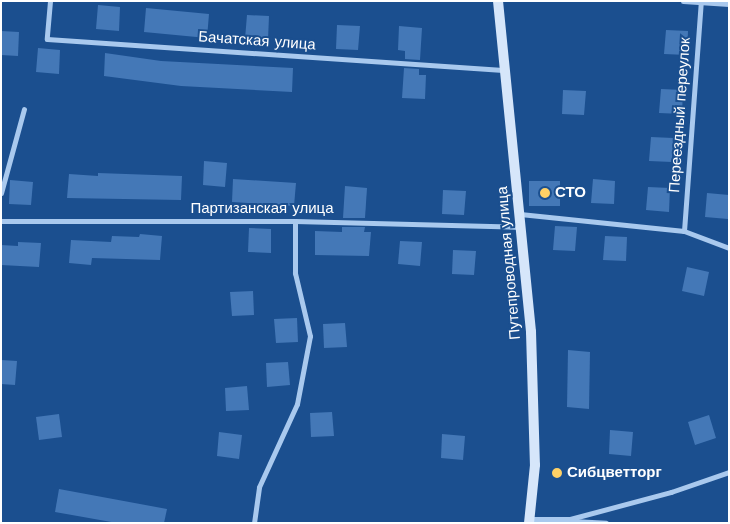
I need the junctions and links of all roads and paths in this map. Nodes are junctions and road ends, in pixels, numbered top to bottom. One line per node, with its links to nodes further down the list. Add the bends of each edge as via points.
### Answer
1 (50, 1): 6 (street, Бачатская улица, via 47,39)
2 (498, 1): 6 (main road, Путепроводная улица)
3 (683, 1): 4 (street)
4 (701, 3): 5 (street); 13 (street, Переездный переулок)
5 (729, 4)
6 (503, 70): 9 (main road, Путепроводная улица)
7 (24, 109): 8 (street)
8 (1, 193)
9 (520, 214): 12 (main road, Путепроводная улица); 13 (street)
10 (1, 221): 11 (street, Партизанская улица)
11 (296, 221): 12 (street, Партизанская улица); 17 (street, via 295,273 310,336 297,404 259,488)
12 (522, 227): 16 (main road, Путепроводная улица, via 535,412)
13 (684, 231): 14 (street)
14 (729, 248)
15 (729, 472): 16 (street, via 671,492 570,519)
16 (533, 520): 18 (street)
17 (254, 523)
18 (606, 523)

